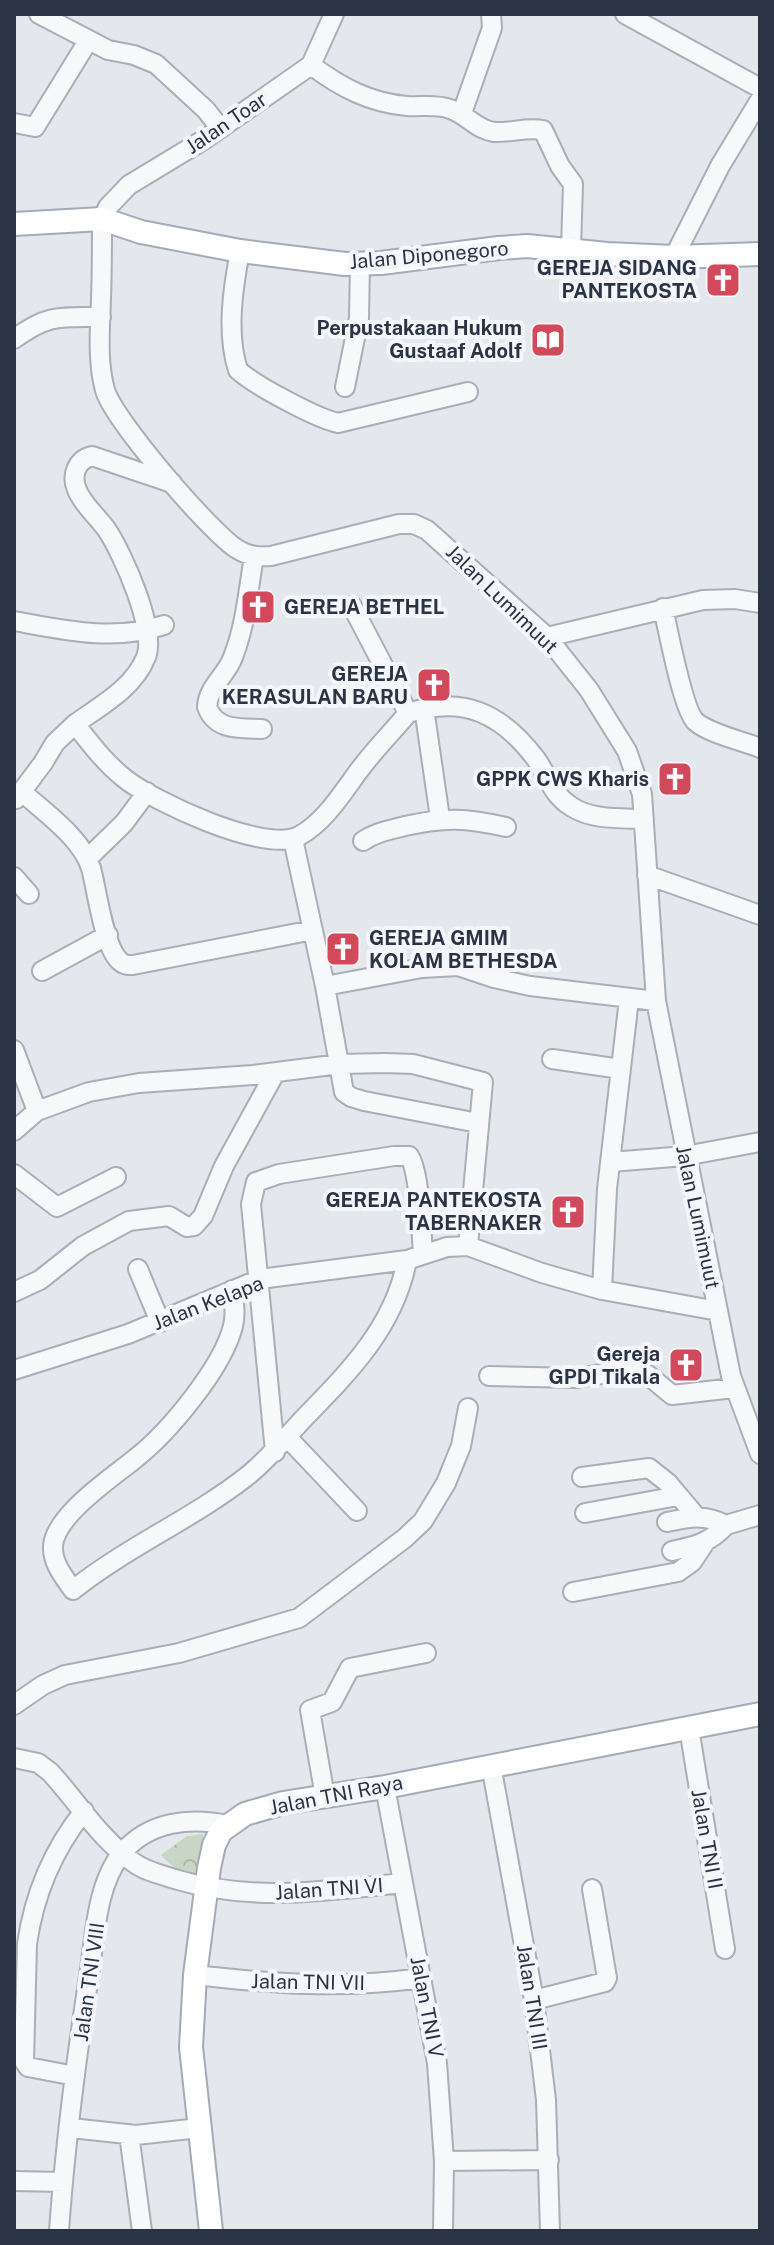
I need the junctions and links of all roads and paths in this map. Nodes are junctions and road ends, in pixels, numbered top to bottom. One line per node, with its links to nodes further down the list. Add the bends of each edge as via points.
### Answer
1 (39, 14): 5 (street)
2 (334, 14): 6 (street)
3 (491, 14): 9 (street, via 492,28)
4 (625, 14): 7 (street)
5 (88, 41): 10 (street, via 35,127); 11 (street, via 156,64)
6 (311, 65): 9 (street, via 354,93); 11 (street, Jalan Toar)
7 (760, 88)
8 (760, 100): 17 (street)
9 (462, 113): 14 (street, via 485,130 543,130 573,184)
10 (14, 123)
11 (220, 128): 12 (street, Jalan Toar, via 129,185)
12 (102, 219): 13 (main road); 15 (main road, Jalan Diponegoro); 19 (street)
13 (14, 224)
14 (571, 249): 17 (main road, Jalan Diponegoro); 18 (main road, Jalan Diponegoro, via 499,248)
15 (240, 251): 18 (main road, Jalan Diponegoro); 22 (street, via 233,352 238,370 256,383 338,423)
16 (760, 254): 17 (main road, Jalan Diponegoro)
17 (674, 257)
18 (360, 263): 21 (street, via 359,318)
19 (101, 317): 20 (street, via 55,317); 23 (street, via 102,373 111,404)
20 (14, 339)
21 (345, 387)
22 (468, 392)
23 (174, 484): 24 (street, via 221,537); 29 (street, via 92,456 79,464 74,476 81,498 108,531)
24 (254, 557): 30 (street, Jalan Lumimuut, via 414,524 442,542); 33 (street, via 236,649 210,692 207,707 225,726)
25 (760, 603): 27 (street, via 719,599)
26 (352, 606): 31 (street)
27 (663, 608): 30 (street); 34 (street, via 692,717)
28 (14, 621): 29 (street, via 71,632 130,634)
29 (156, 628): 32 (street, via 137,673)
30 (547, 637): 38 (street, Jalan Lumimuut, via 627,751 642,794)
31 (416, 711): 37 (street); 38 (street, via 449,706 484,712 514,734 537,761 551,790 569,805 591,816); 40 (street, via 321,819)
32 (75, 724): 35 (street, via 97,753); 36 (street)
33 (262, 729)
34 (760, 748)
35 (147, 792): 40 (street, via 251,837); 42 (street)
36 (17, 796): 42 (street, via 79,846)
37 (440, 818): 39 (street); 41 (street, via 379,832)
38 (644, 819): 43 (street, Jalan Lumimuut)
39 (506, 827)
40 (293, 839): 47 (street)
41 (363, 841)
42 (87, 859): 48 (street)
43 (647, 875): 46 (street); 52 (street, Jalan Lumimuut)
44 (14, 877): 45 (street)
45 (29, 894)
46 (760, 915)
47 (313, 930): 48 (street, via 133,965 119,961); 50 (street)
48 (108, 935): 49 (street)
49 (42, 971)
50 (325, 986): 51 (street, via 458,966 530,986); 55 (street)
51 (629, 999): 52 (street); 56 (street)
52 (656, 1001): 62 (street, Jalan Lumimuut)
53 (14, 1050): 58 (street)
54 (552, 1059): 56 (street)
55 (340, 1064): 57 (street); 59 (street, via 344,1092 351,1097); 59 (street, via 413,1064 483,1082)
56 (621, 1069): 63 (street)
57 (275, 1073): 58 (street, via 126,1085); 72 (street, via 194,1226 169,1216 129,1221)
58 (37, 1111): 60 (street)
59 (478, 1123): 66 (street)
60 (14, 1131)
61 (760, 1142): 62 (street)
62 (685, 1156): 63 (street); 73 (street, Jalan Lumimuut)
63 (611, 1162): 71 (street)
64 (14, 1174): 65 (street, via 57,1207)
65 (116, 1177)
66 (468, 1246): 67 (street, Jalan Kelapa); 71 (street)
67 (415, 1256): 69 (street, Jalan Kelapa); 69 (street, via 414,1166 409,1156 394,1156 256,1182 251,1204); 79 (street, via 397,1301 375,1335)
68 (138, 1269): 74 (street)
69 (260, 1279): 70 (street, Jalan Kelapa); 80 (street)
70 (232, 1290): 74 (street, Jalan Kelapa); 80 (street, via 233,1329 221,1354 194,1397 149,1447 69,1516 53,1545 59,1570 73,1590)
71 (602, 1290): 73 (street)
72 (14, 1292)
73 (718, 1311): 77 (street, Jalan Lumimuut)
74 (160, 1322): 75 (street, Jalan Kelapa)
75 (14, 1370)
76 (489, 1376): 77 (street, via 577,1378 632,1369 672,1395)
77 (734, 1388): 81 (street, Jalan Lumimuut)
78 (468, 1408): 94 (street, via 461,1446 423,1521 299,1618 171,1655 65,1675)
79 (287, 1437): 80 (street); 84 (street)
80 (275, 1452)
81 (760, 1454)
82 (582, 1477): 83 (street, via 649,1468)
83 (678, 1496): 85 (street); 86 (street)
84 (357, 1511)
85 (585, 1513)
86 (695, 1515): 88 (street); 89 (street)
87 (760, 1515): 89 (street)
88 (667, 1522)
89 (726, 1525): 90 (street)
90 (704, 1544): 91 (street); 92 (street, via 678,1572)
91 (672, 1551)
92 (573, 1592)
93 (426, 1653): 100 (street, via 350,1668 332,1702 310,1710)
94 (14, 1705)
95 (760, 1714): 96 (main road, Jalan TNI Raya)
96 (689, 1728): 98 (main road, Jalan TNI Raya); 107 (street, Jalan TNI II)
97 (14, 1758): 101 (street, Jalan TNI VI, via 38,1763 50,1772)
98 (491, 1765): 99 (main road, Jalan TNI Raya); 110 (street, Jalan TNI III)
99 (385, 1787): 100 (main road, Jalan TNI Raya); 104 (street, Jalan TNI V)
100 (325, 1797): 102 (main road, Jalan TNI Raya, via 245,1814)
101 (84, 1811): 103 (street, Jalan TNI VI); 111 (street, via 48,1866 29,1926 24,2055 28,2067)
102 (228, 1825): 103 (street, via 204,1820 169,1823); 105 (main road, via 214,1845)
103 (122, 1853): 105 (street, Jalan TNI VI, via 141,1868); 111 (street, Jalan TNI VIII, via 101,1903)
104 (402, 1883): 105 (street, Jalan TNI VI, via 295,1894); 109 (street, Jalan TNI V)
105 (207, 1888): 108 (main road)
106 (592, 1889): 110 (street, via 605,1982)
107 (725, 1949)
108 (195, 1975): 109 (street, Jalan TNI VII, via 315,1986); 113 (main road, via 191,2047)
109 (422, 1978): 116 (street, Jalan TNI V, via 437,2063)
110 (534, 2000): 115 (street, Jalan TNI III)
111 (75, 2076): 112 (street, Jalan TNI VIII)
112 (71, 2128): 114 (street); 118 (street, Jalan TNI VIII)
113 (199, 2128): 114 (street); 121 (main road)
114 (129, 2134): 120 (street)
115 (549, 2160): 116 (street); 123 (street, Jalan TNI III)
116 (444, 2161): 122 (street, Jalan TNI V)
117 (14, 2181): 118 (street)
118 (63, 2182): 119 (street, Jalan TNI VIII)
119 (59, 2231)
120 (142, 2231)
121 (211, 2231)
122 (443, 2231)
123 (550, 2231)

